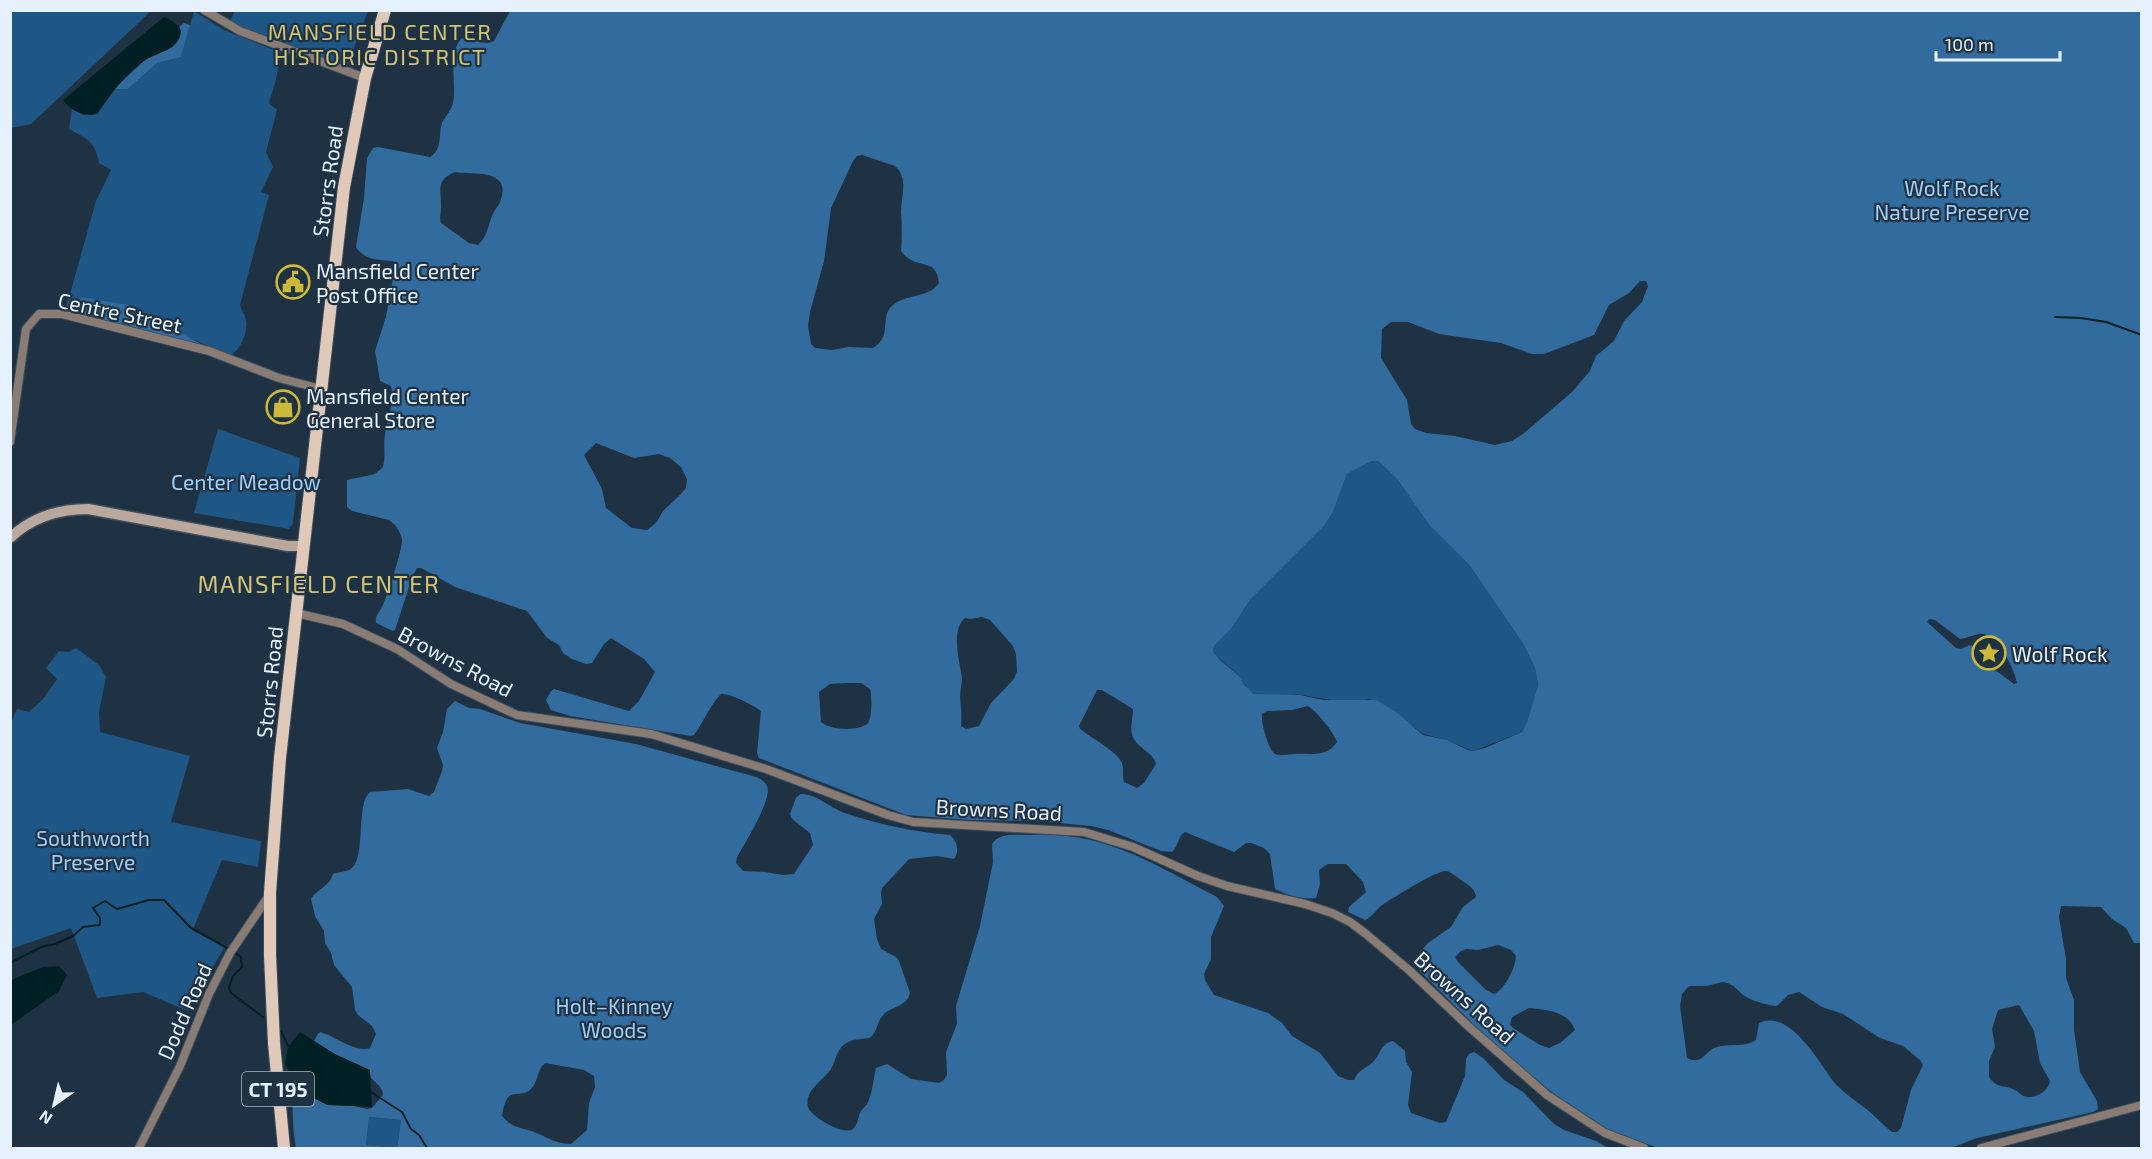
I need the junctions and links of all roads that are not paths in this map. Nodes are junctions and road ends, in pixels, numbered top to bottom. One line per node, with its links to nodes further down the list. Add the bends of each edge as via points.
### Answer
1 (204, 10): 3 (street, via 240,31)
2 (385, 10): 3 (main road, Storrs Road / CT 195)
3 (365, 78): 4 (main road, Storrs Road / CT 195, via 344,187)
4 (321, 389): 5 (street, Centre Street, via 279,378 209,351 62,314 39,314 26,328); 7 (main road, Storrs Road / CT 195)
5 (10, 442)
6 (11, 537): 7 (main road, via 50,514 88,510)
7 (303, 546): 8 (main road, Storrs Road / CT 195)
8 (296, 613): 9 (main road, Storrs Road / CT 195); 13 (street, Browns Road, via 343,624 517,715 651,734 766,769 913,822 1084,832 1133,847 1227,886 1325,911 1350,922 1374,940 1547,1095 1605,1133)
9 (270, 894): 11 (street, Dodd Road, via 208,994 180,1066); 12 (main road, Storrs Road / CT 195, via 273,1025)
10 (2142, 1105): 14 (street)
11 (139, 1149)
12 (284, 1149)
13 (1644, 1149)
14 (1981, 1149)

